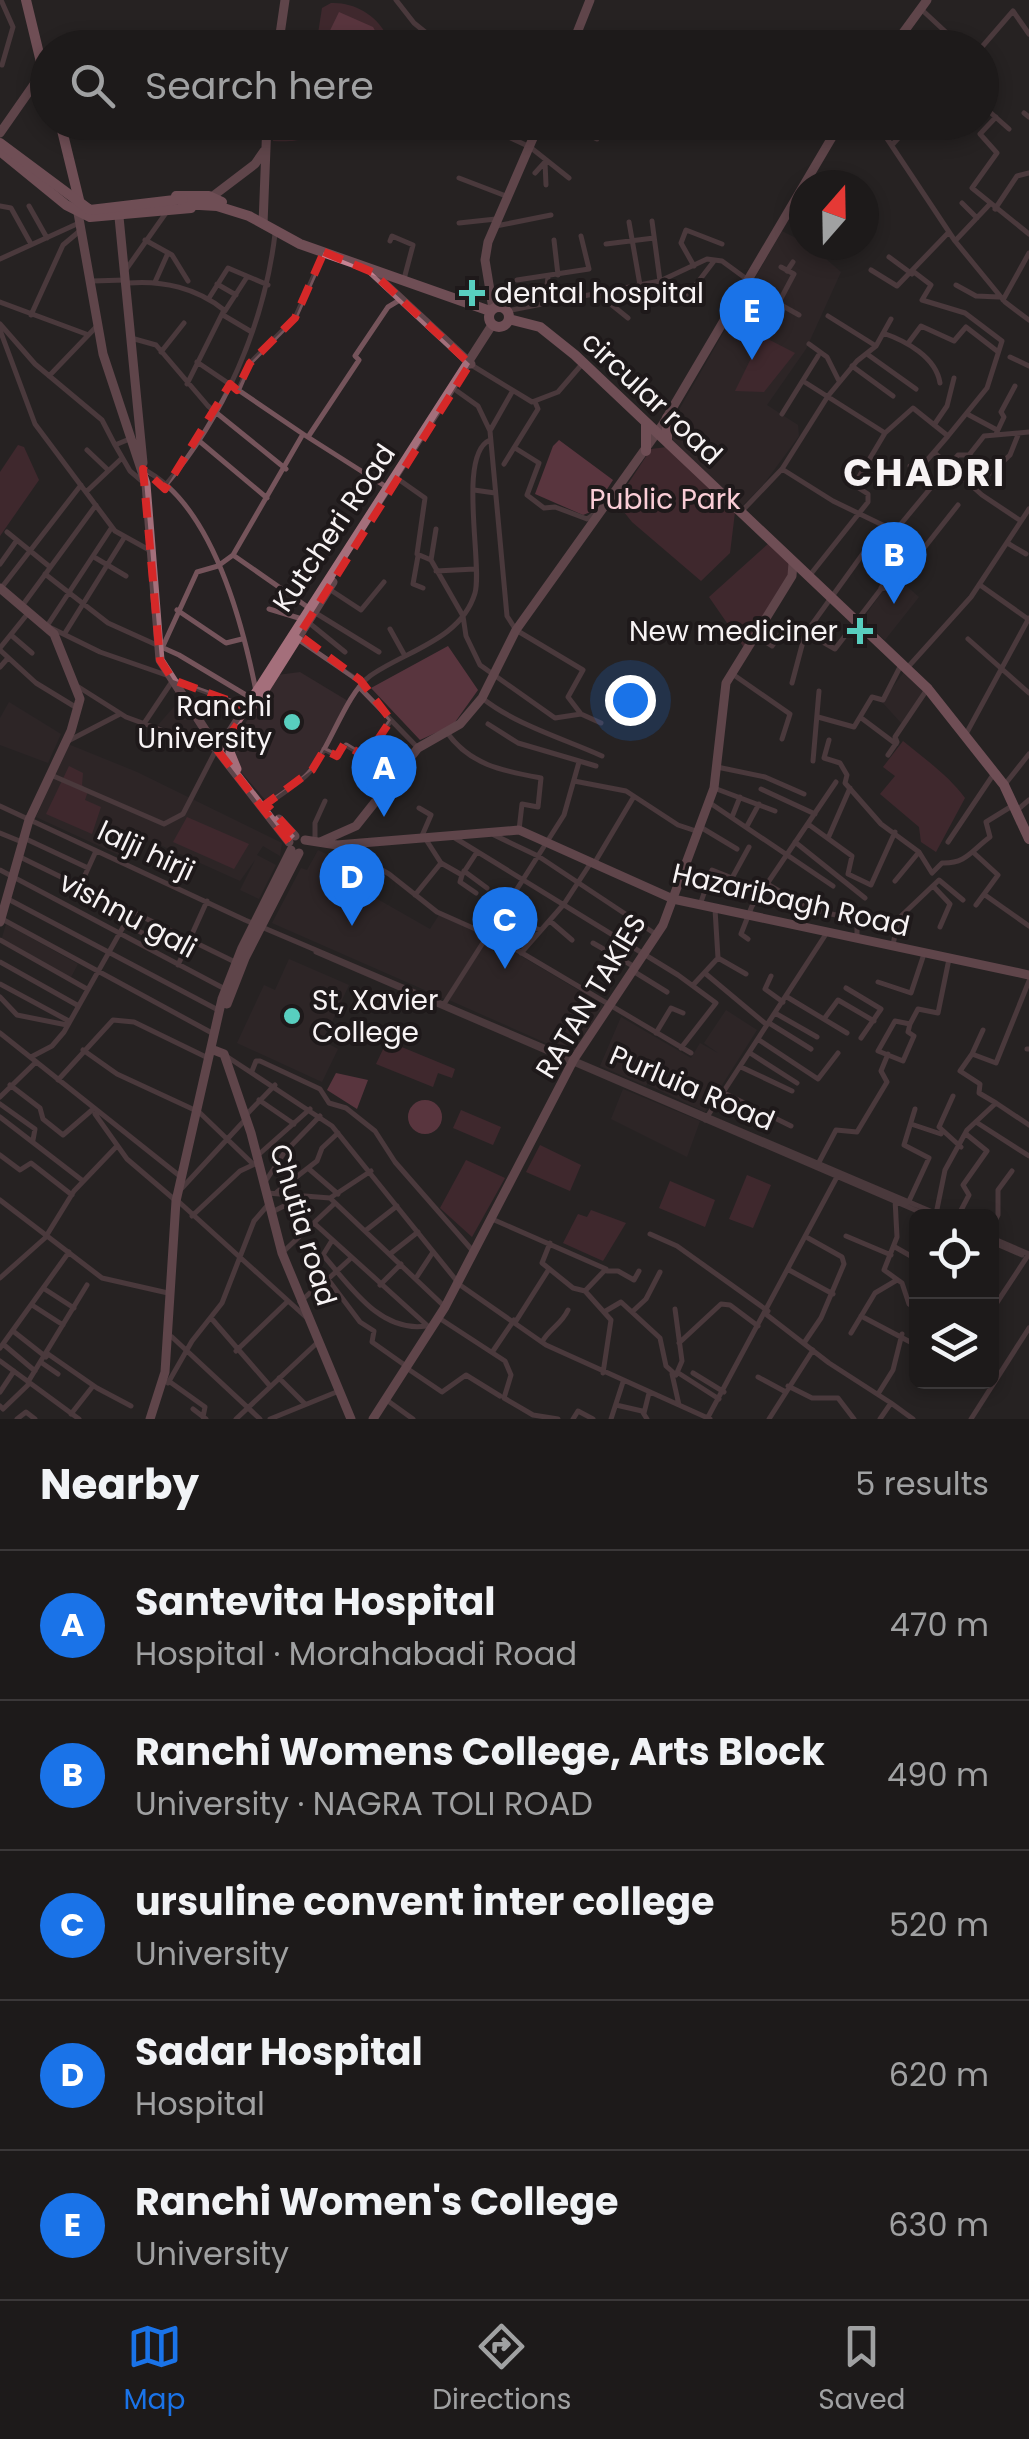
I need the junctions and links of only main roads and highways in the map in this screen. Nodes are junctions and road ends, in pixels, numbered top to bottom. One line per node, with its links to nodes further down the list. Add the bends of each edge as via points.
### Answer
1 (29, 0): 5 (main road)
2 (285, 0): 6 (main road)
3 (590, 0): 7 (main road)
4 (924, 4): 8 (main road)
5 (36, 30)
6 (281, 30)
7 (578, 30)
8 (905, 30)
9 (30, 98): 14 (main road)
10 (62, 140): 17 (main road)
11 (266, 140): 15 (main road)
12 (533, 140): 22 (main road, via 486,250)
13 (831, 140): 26 (main road)
14 (0, 142): 16 (main road, bridge, via 89,213); 17 (main road)
15 (266, 148): 16 (main road); 19 (main road)
16 (219, 202): 17 (main road, via 170,196); 18 (main road); 19 (main road)
17 (80, 214): 18 (main road); 28 (main road, via 97,326)
18 (119, 217): 28 (main road)
19 (264, 220): 20 (main road); 20 (main road)
20 (308, 244): 21 (main road, circular road)
21 (372, 272): 22 (main road, circular road); 25 (main road)
22 (488, 309): 23 (main road, circular road); 24 (main road)
23 (508, 315): 24 (main road); 26 (main road, circular road, via 540,328)
24 (495, 326): 25 (main road)
25 (471, 365): 29 (main road, Kutcheri Road); 29 (main road)
26 (660, 429): 27 (main road); 27 (main road); 30 (main road, circular road)
27 (647, 449): 36 (main road, via 516,630 482,698 460,724 418,748 356,826)
28 (142, 468): 34 (main road, via 160,645 171,678)
29 (389, 489): 32 (main road, Kutcheri Road); 32 (main road)
30 (799, 572): 35 (main road, circular road, via 928,689 1004,785); 37 (main road, RATAN TAKIES, via 732,673 722,700 710,804)
31 (0, 588): 38 (main road, via 47,626 77,686 80,710 29,820)
32 (312, 610): 33 (main road, Kutcheri Road)
33 (305, 620): 34 (main road, Kutcheri Road); 34 (main road)
34 (221, 754): 36 (main road); 36 (main road)
35 (1029, 839)
36 (304, 844): 37 (main road, Hazaribagh Road, via 519,830); 39 (main road)
37 (674, 899): 40 (main road, Hazaribagh Road); 45 (main road, RATAN TAKIES, via 573,1062 439,1318)
38 (0, 920)
39 (255, 924): 41 (main road); 41 (main road, via 225,988)
40 (1029, 978)
41 (215, 1053): 42 (main road); 44 (main road, Chutia road, via 246,1117 294,1302)
42 (178, 1202): 43 (main road, via 164,1382); 43 (main road, via 169,1382)
43 (152, 1419)
44 (351, 1419)
45 (373, 1419)

